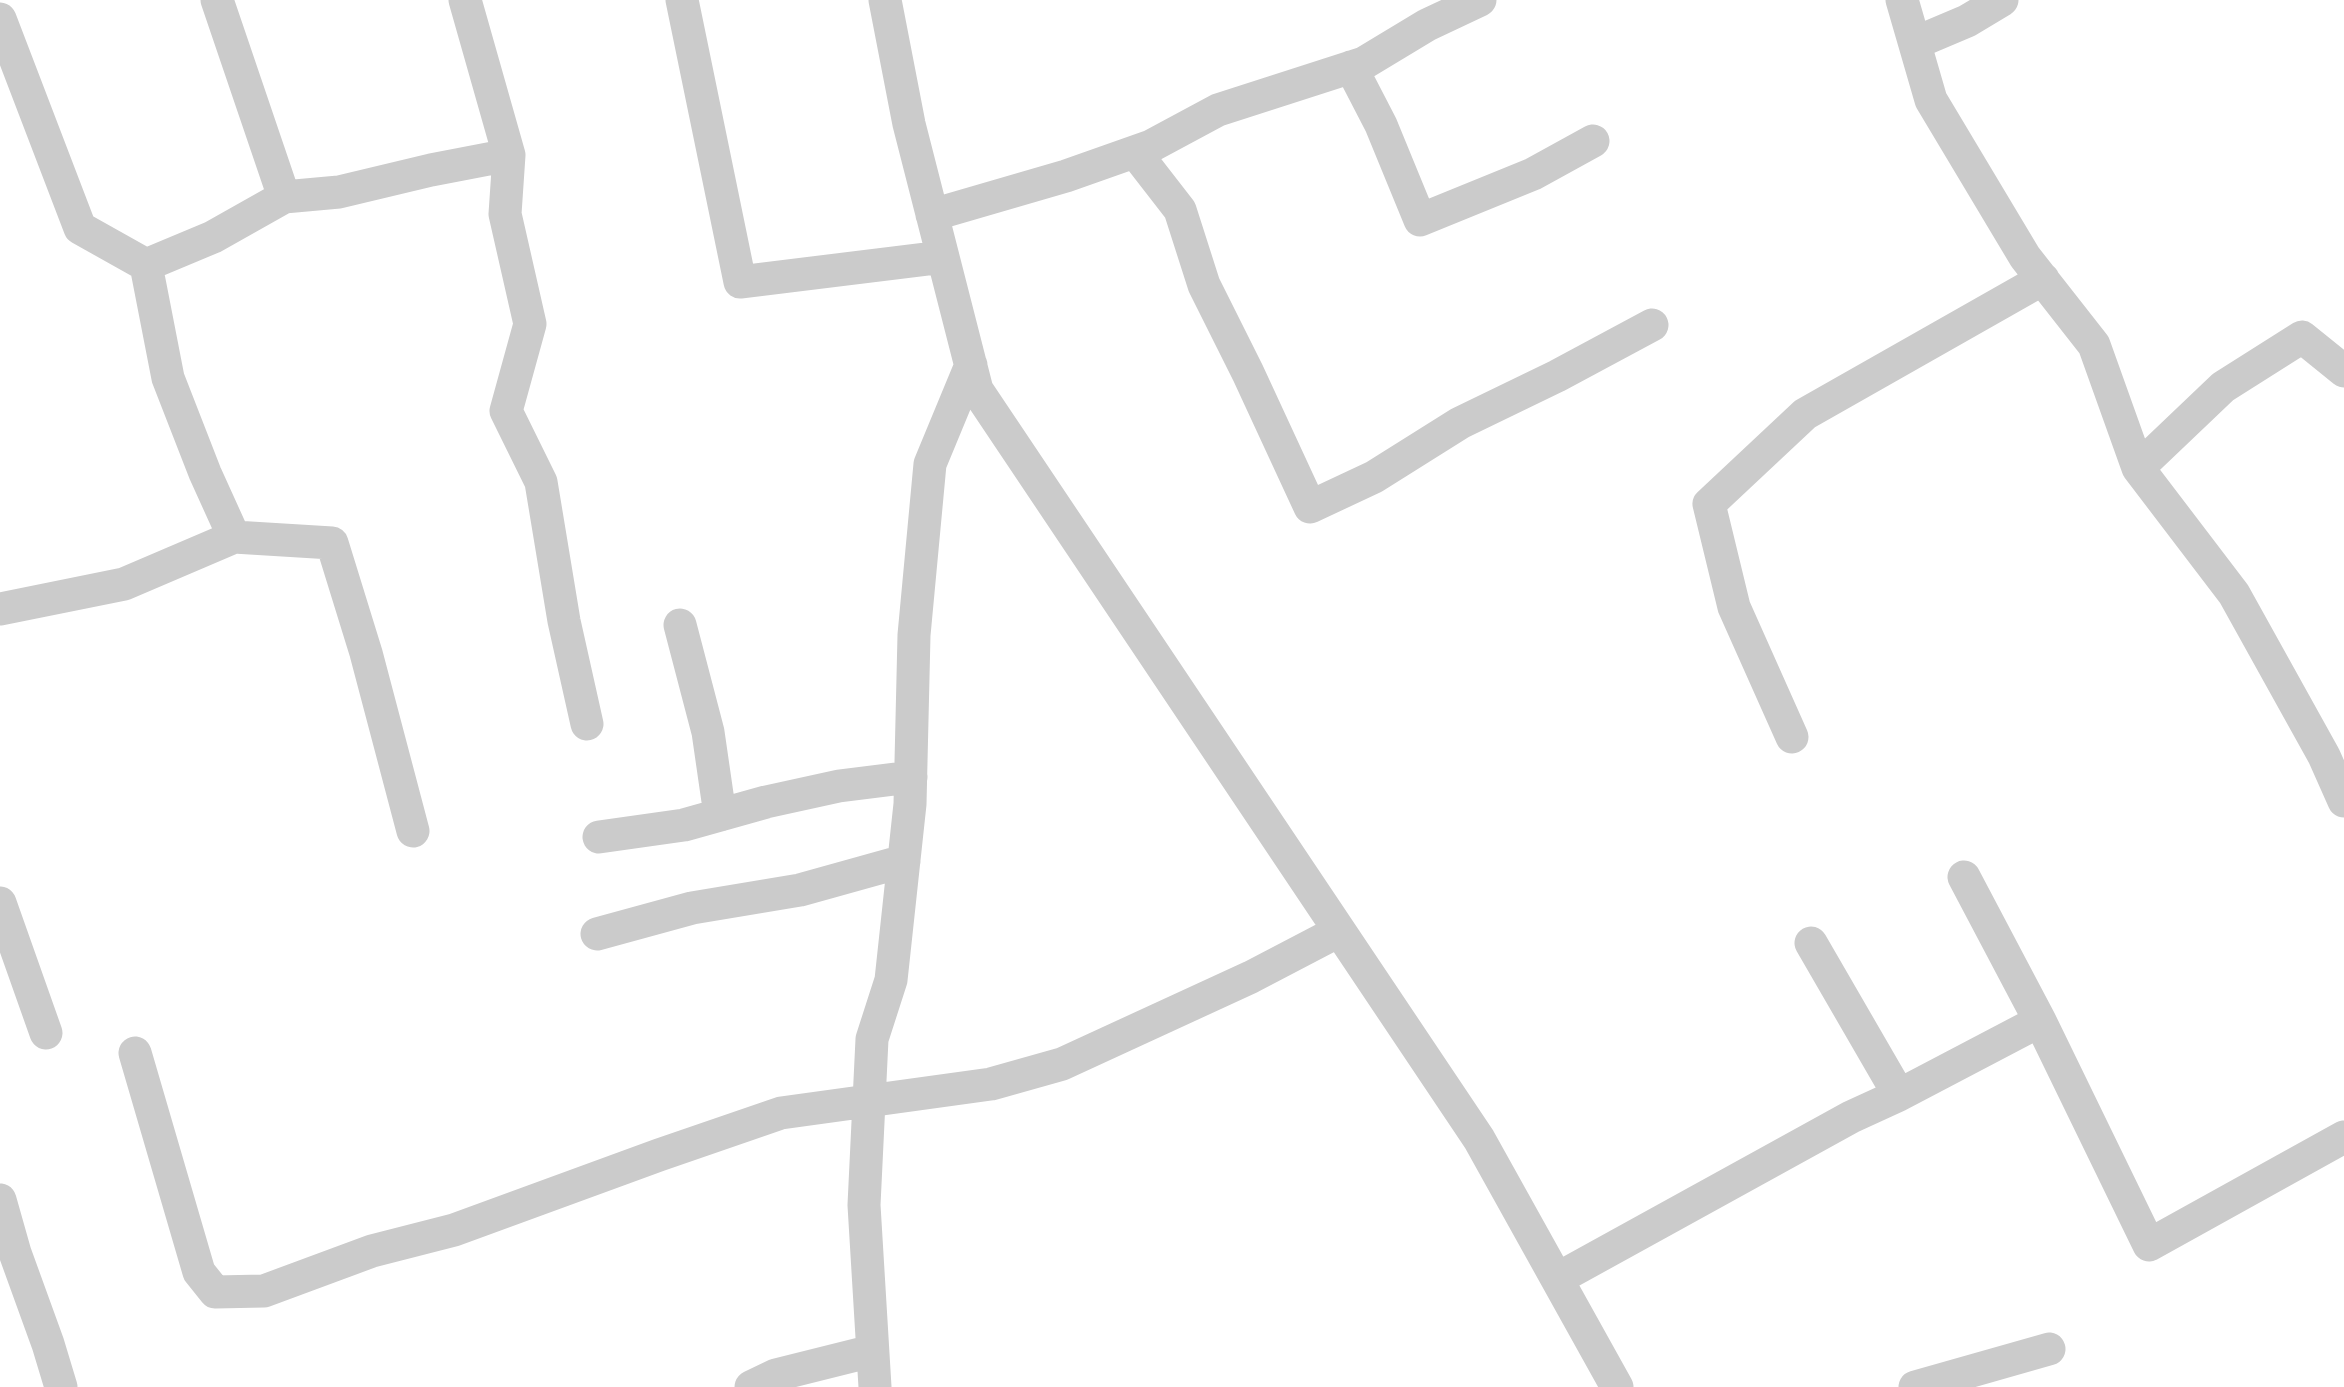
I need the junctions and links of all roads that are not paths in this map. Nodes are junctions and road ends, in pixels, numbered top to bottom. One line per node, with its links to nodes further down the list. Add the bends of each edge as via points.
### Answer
1 (217, 0): 15 (street)
2 (464, 0): 14 (street)
3 (682, 0): 17 (street, via 740,282)
4 (885, 0): 16 (street)
5 (1480, 0): 8 (street)
6 (1902, 0): 10 (street)
7 (2003, 0): 10 (street)
8 (1424, 13): 11 (street, via 1364,63)
9 (0, 19): 18 (street, via 80,228)
10 (1914, 43): 19 (street, via 1931,100 2025,257)
11 (1351, 67): 12 (street, via 1381,125 1420,220 1534,174); 13 (street, via 1218,110)
12 (1593, 141)
13 (1135, 152): 16 (street); 20 (street, via 1180,210 1204,285 1310,507 1374,477 1460,423)
14 (509, 155): 15 (street, via 338,192); 27 (street, via 505,214 530,324 506,411 541,482)
15 (284, 197): 18 (street, via 214,237)
16 (932, 215): 17 (street)
17 (943, 257): 21 (street)
18 (146, 265): 24 (street, via 168,378)
19 (2043, 279): 23 (street, via 2094,345); 28 (street, via 1805,414 1709,504 1734,607)
20 (1652, 325)
21 (971, 365): 29 (street, via 930,464 914,635); 37 (street, via 977,390)
22 (2344, 371): 23 (street, via 2302,337 2223,387)
23 (2138, 468): 30 (street, via 2234,594)
24 (234, 537): 25 (street, via 124,584); 32 (street, via 331,543 366,653)
25 (0, 609)
26 (680, 625): 31 (street, via 708,732)
27 (587, 724)
28 (1792, 737)
29 (911, 777): 31 (street, via 839,786); 34 (street)
30 (2344, 801)
31 (720, 815): 33 (street)
32 (413, 831)
33 (599, 837)
34 (904, 861): 38 (street, via 800,890 692,908); 44 (street, via 891,980 872,1039)
35 (1964, 877): 40 (street)
36 (0, 903): 41 (street)
37 (1339, 931): 44 (street, via 1062,1064 991,1084); 47 (street, via 1479,1139)
38 (597, 934)
39 (1811, 943): 43 (street)
40 (2040, 1021): 43 (street); 45 (street, via 2148,1245)
41 (46, 1033)
42 (135, 1053): 44 (street, via 199,1272 215,1292 264,1291 372,1251 454,1230 781,1113)
43 (1899, 1095): 47 (street, via 1850,1117)
44 (869, 1101): 49 (street, via 864,1205)
45 (2344, 1137)
46 (0, 1200): 50 (street)
47 (1557, 1279): 53 (street)
48 (2049, 1349): 54 (street)
49 (872, 1350): 51 (street, via 776,1374); 52 (street)
50 (61, 1387)
51 (751, 1387)
52 (875, 1387)
53 (1617, 1387)
54 (1915, 1387)

